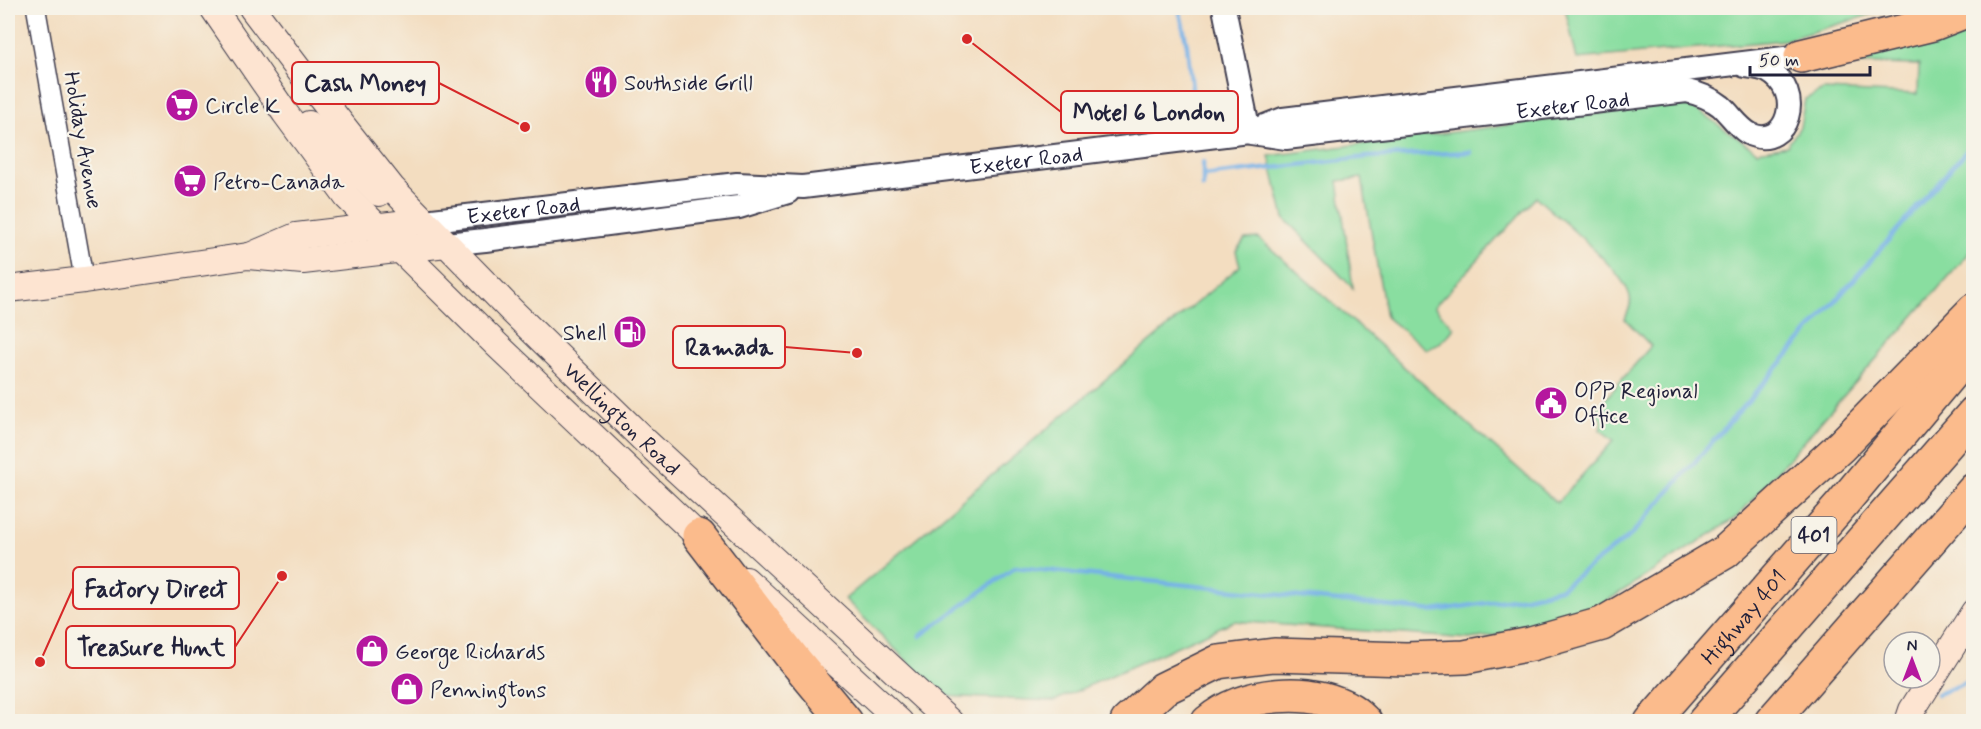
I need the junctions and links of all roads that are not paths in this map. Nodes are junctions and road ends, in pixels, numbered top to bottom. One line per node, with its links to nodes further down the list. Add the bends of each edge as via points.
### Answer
1 (36, 8): 16 (street, Holiday Avenue)
2 (213, 8): 8 (main road, Wellington Road)
3 (252, 8): 11 (main road, Wellington Road)
4 (1224, 8): 9 (street)
5 (1974, 8): 6 (highway, via 1934,24)
6 (1801, 56): 7 (street, Exeter Road)
7 (1737, 64): 9 (street, Exeter Road, via 1283,119); 9 (street, Exeter Road, via 1767,70 1781,82 1789,98 1789,114 1782,128 1769,136 1752,135 1713,100 1688,91 1286,138)
8 (253, 65): 11 (main road, via 369,183); 12 (main road, Wellington Road, via 347,196)
9 (1249, 132): 10 (street, Exeter Road)
10 (803, 187): 11 (street, Exeter Road, via 736,184); 13 (street, Exeter Road, via 739,207)
11 (419, 222): 12 (main road, Exeter Road); 13 (main road, Wellington Road)
12 (376, 226): 14 (main road, Wellington Road); 15 (main road, Exeter Road, via 296,236)
13 (446, 244): 14 (main road, Exeter Road); 27 (main road, Wellington Road, via 643,439)
14 (399, 248): 15 (main road, Exeter Road, via 303,261); 22 (main road, Wellington Road)
15 (248, 256): 16 (main road, Exeter Road)
16 (84, 280): 17 (main road, Exeter Road)
17 (8, 289)
18 (1974, 310): 28 (highway, via 1841,446 1725,552 1602,624 1465,657 1274,655 1218,662 1163,689)
19 (1974, 346): 31 (highway, Highway 401 / 401)
20 (1974, 413): 32 (highway, Highway 401 / 401)
21 (1974, 490): 23 (highway)
22 (699, 536): 25 (highway); 26 (main road, Wellington Road)
23 (1909, 564): 33 (highway); 34 (highway, via 1880,617)
24 (1974, 612): 35 (main road)
25 (846, 722)
26 (900, 722)
27 (950, 722)
28 (1127, 722)
29 (1208, 722): 30 (highway, via 1220,712 1256,697 1290,695 1322,699 1350,710)
30 (1365, 722)
31 (1651, 722)
32 (1704, 722)
33 (1771, 722)
34 (1797, 722)
35 (1908, 722)

